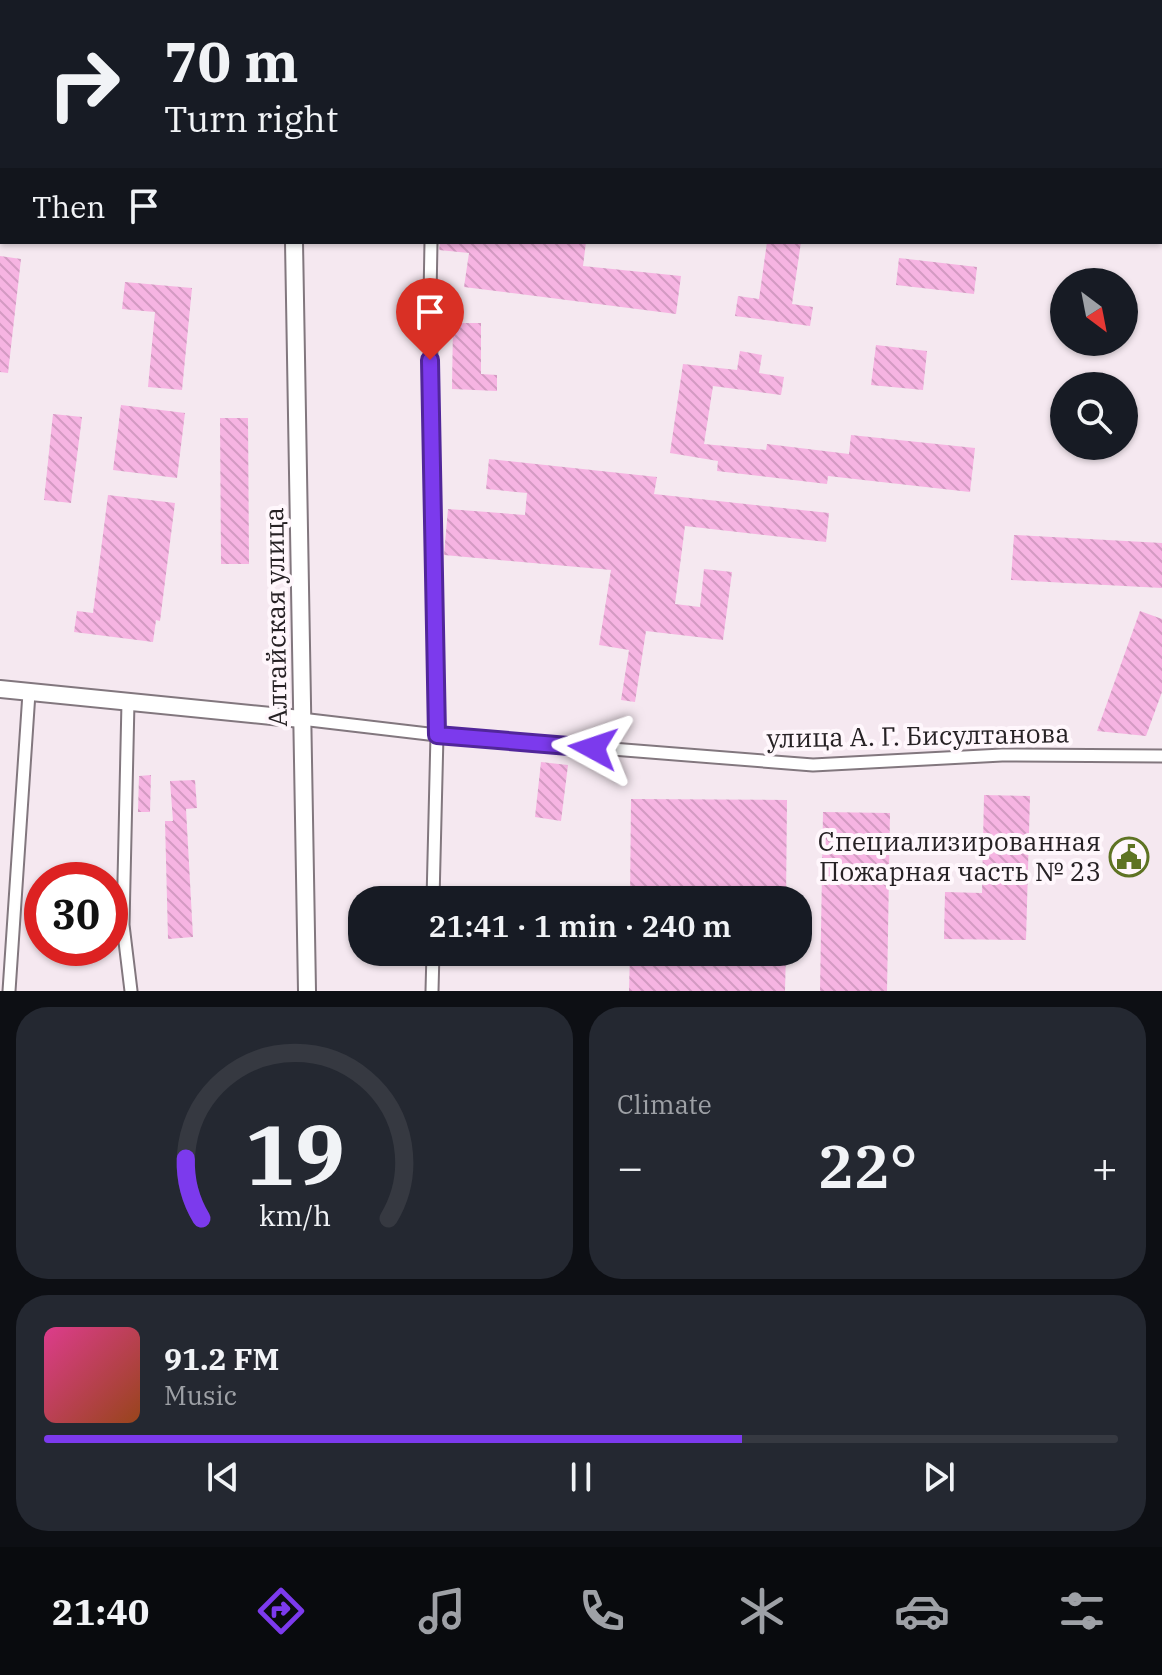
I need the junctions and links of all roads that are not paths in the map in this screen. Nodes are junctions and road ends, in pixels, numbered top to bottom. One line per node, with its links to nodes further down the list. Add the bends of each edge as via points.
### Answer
1 (294, 244): 6 (main road, Алтайская улица)
2 (431, 244): 7 (street)
3 (0, 689): 4 (main road)
4 (29, 693): 5 (main road); 11 (street)
5 (128, 702): 6 (main road); 12 (street, via 123,925)
6 (301, 719): 7 (street, улица А. Г. Бисултанова); 13 (main road, Алтайская улица)
7 (437, 735): 8 (street, улица А. Г. Бисултанова, via 813,765 1002,755); 9 (street)
8 (1162, 756)
9 (433, 886)
10 (433, 966): 14 (street)
11 (9, 991)
12 (131, 991)
13 (307, 991)
14 (432, 991)

